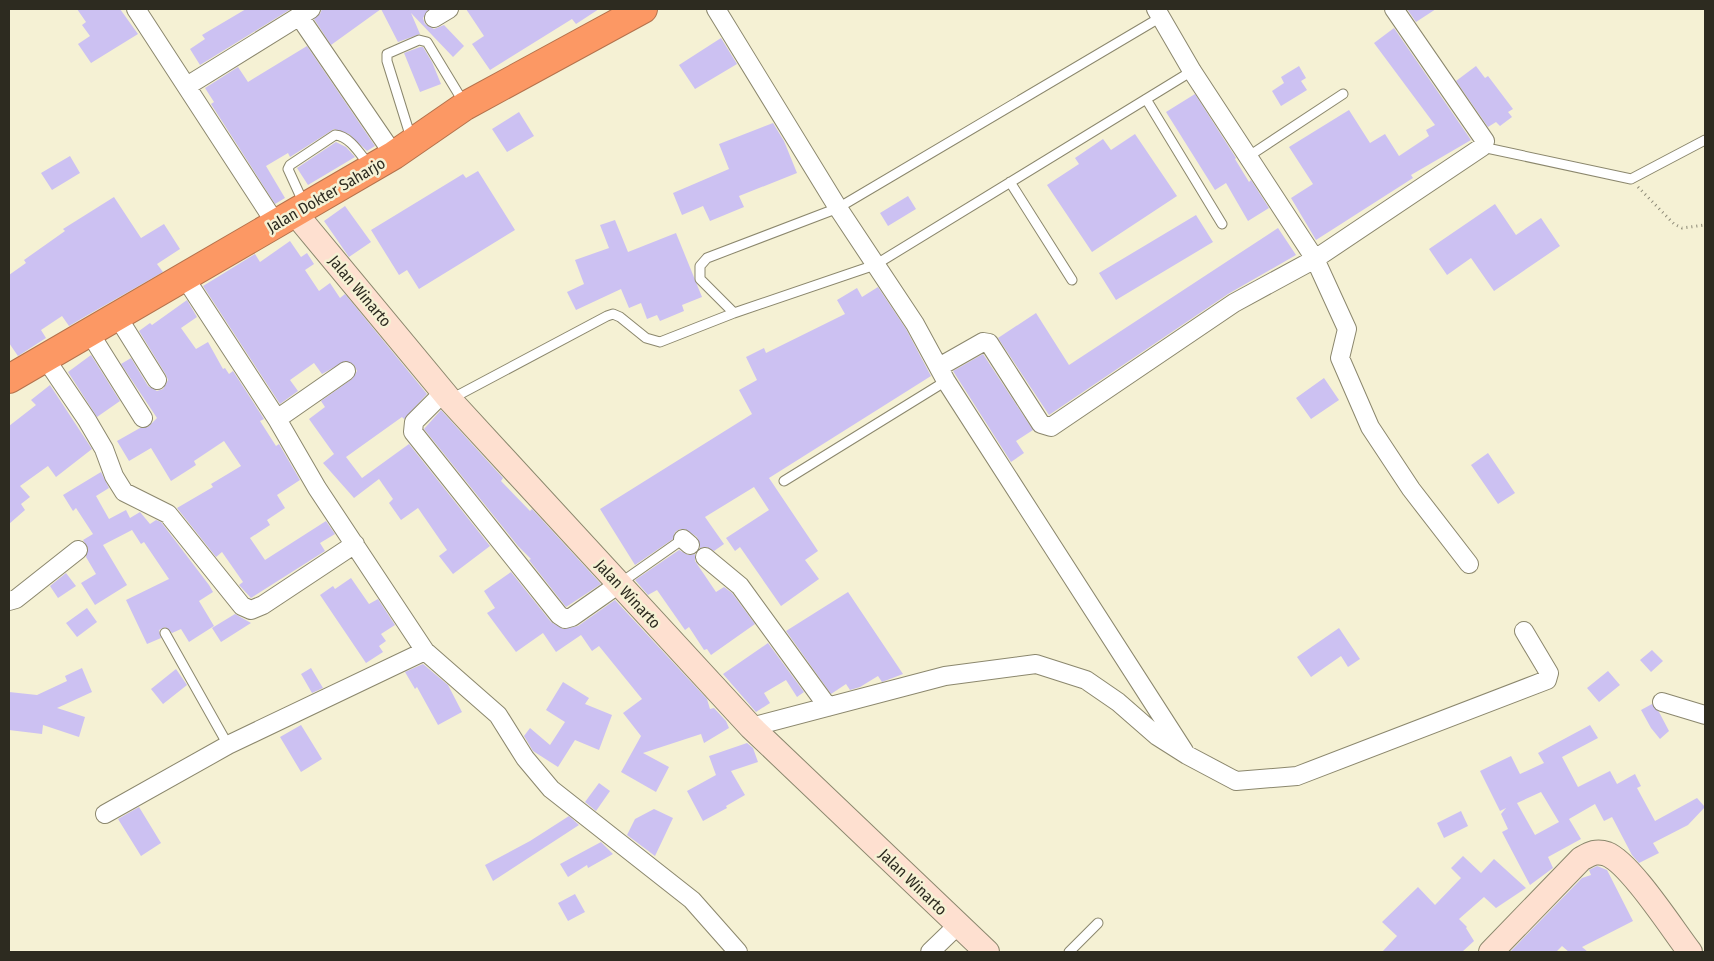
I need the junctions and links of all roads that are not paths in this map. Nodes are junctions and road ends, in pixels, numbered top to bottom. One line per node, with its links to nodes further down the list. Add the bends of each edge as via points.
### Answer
1 (136, 9): 8 (street)
2 (643, 9): 11 (highway, Jalan Dokter Saharjo)
3 (716, 9): 17 (street)
4 (1394, 9): 13 (street, via 1485,141)
5 (305, 12): 8 (street); 14 (street)
6 (1158, 13): 7 (street); 17 (lane)
7 (1192, 71): 10 (lane); 15 (street)
8 (187, 86): 18 (street)
9 (1343, 94): 15 (lane)
10 (1146, 99): 16 (lane); 19 (lane)
11 (465, 106): 14 (highway, Jalan Dokter Saharjo); 14 (lane, via 427,42 420,40 387,54)
12 (1705, 140): 13 (lane, via 1631,179)
13 (1482, 147): 20 (street)
14 (392, 155): 18 (highway, Jalan Dokter Saharjo); 18 (lane, via 335,135 290,165)
15 (1249, 156): 20 (street)
16 (1010, 182): 21 (lane); 23 (lane)
17 (838, 208): 21 (street); 24 (lane, via 707,258 700,266 700,279)
18 (292, 214): 22 (highway, Jalan Dokter Saharjo); 32 (street, Jalan Winarto)
19 (1222, 224)
20 (1315, 259): 29 (street, via 1234,304 1052,427 1041,424 990,343 983,342); 40 (street, via 1347,329 1340,358 1370,427 1411,489)
21 (875, 265): 24 (lane); 29 (street, via 915,324)
22 (185, 278): 25 (highway, Jalan Dokter Saharjo); 34 (street)
23 (1072, 280)
24 (734, 313): 32 (lane, via 660,342 646,338 613,314)
25 (117, 316): 26 (highway, Jalan Dokter Saharjo); 31 (street)
26 (89, 332): 27 (highway, Jalan Dokter Saharjo); 33 (street)
27 (45, 358): 30 (highway, Jalan Dokter Saharjo); 37 (street, via 104,449 124,492 168,514 242,606 251,610 263,605)
28 (346, 371): 34 (street)
29 (942, 374): 35 (lane); 51 (street)
30 (9, 379)
31 (157, 380)
32 (447, 396): 41 (street, Jalan Winarto); 41 (street, via 414,422 413,432 559,615 566,619 572,617)
33 (142, 418)
34 (277, 419): 37 (street, via 317,488)
35 (784, 481)
36 (687, 542): 41 (lane)
37 (356, 544): 45 (street)
38 (78, 550): 42 (street, via 16,599)
39 (705, 557): 47 (street, via 740,586)
40 (1468, 564)
41 (619, 584): 49 (street, Jalan Winarto)
42 (9, 601)
43 (1524, 631): 51 (street, via 1549,673 1547,680 1370,750 1297,776 1236,780)
44 (165, 633): 50 (lane)
45 (424, 651): 50 (street); 55 (street, via 498,715 525,758 551,789 692,900)
46 (1662, 702): 48 (street)
47 (828, 707): 49 (street); 51 (street, via 945,676 1036,664 1086,680 1118,702 1157,736)
48 (1705, 715)
49 (751, 727): 54 (street, Jalan Winarto)
50 (228, 745): 52 (street)
51 (1188, 755)
52 (105, 814)
53 (1098, 923): 58 (lane)
54 (958, 924): 56 (street); 57 (street, Jalan Winarto)
55 (738, 952)
56 (930, 952)
57 (987, 952)
58 (1069, 952)
59 (1491, 952): 60 (street, via 1581,859 1594,852 1607,854 1619,862)
60 (1690, 952)

